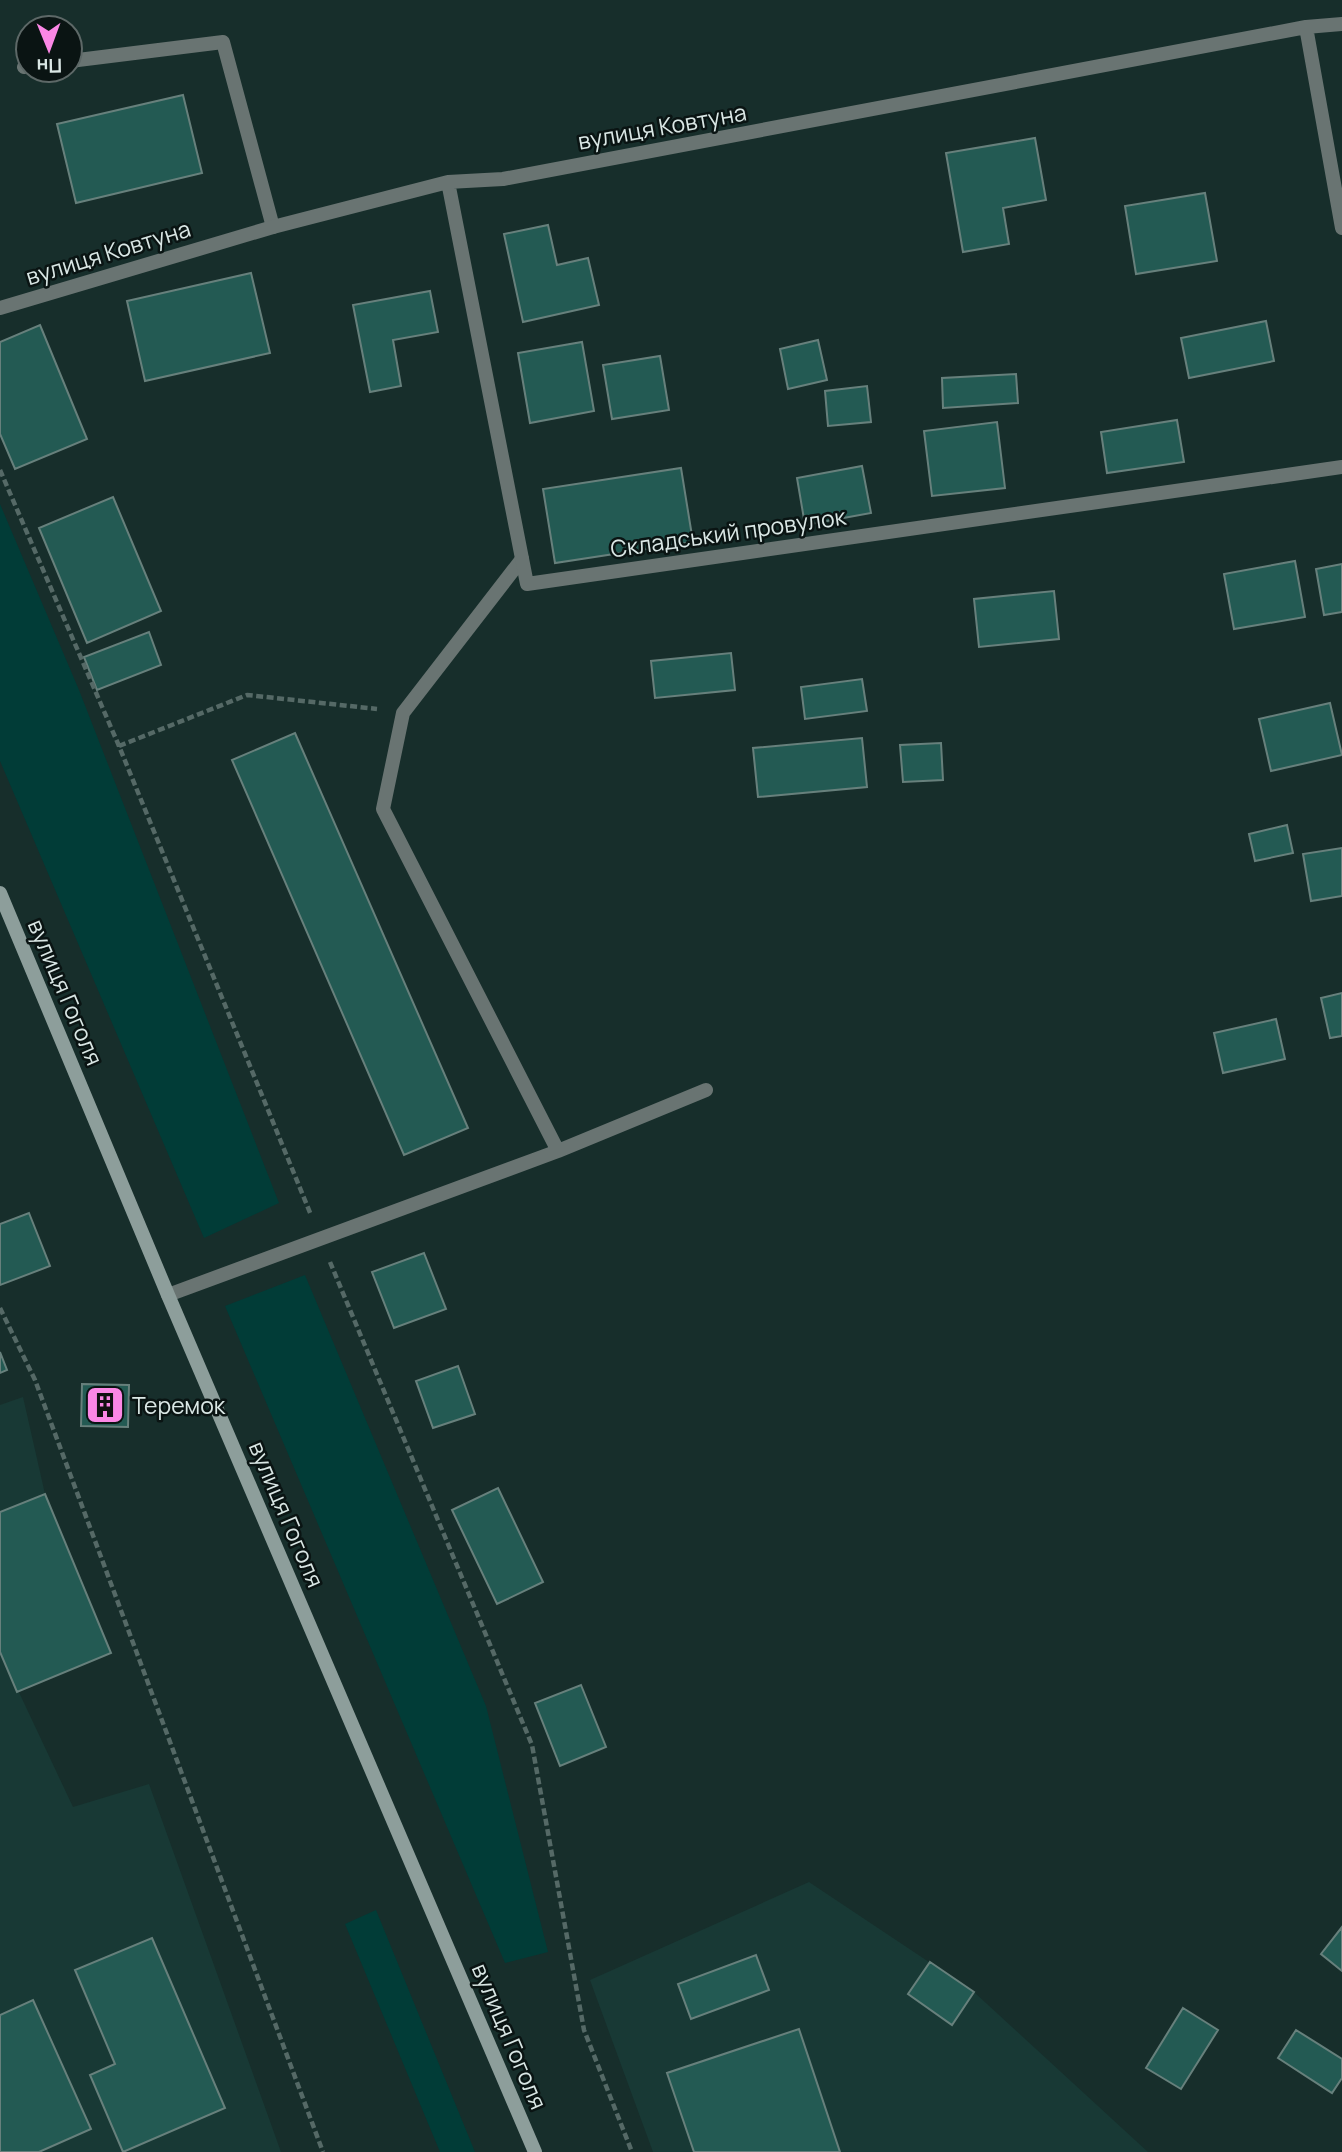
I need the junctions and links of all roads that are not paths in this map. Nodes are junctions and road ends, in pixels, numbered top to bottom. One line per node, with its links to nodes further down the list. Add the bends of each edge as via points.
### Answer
1 (1342, 24): 2 (street, вулиця Ковтуна)
2 (1306, 27): 4 (street, вулиця Ковтуна, via 503,179); 6 (street)
3 (84, 59): 5 (street, via 223,42)
4 (448, 182): 5 (street, вулиця Ковтуна); 9 (street, Складський провулок)
5 (272, 226): 7 (street, вулиця Ковтуна)
6 (1342, 228)
7 (0, 308)
8 (1342, 467): 9 (street, Складський провулок, via 527,584)
9 (522, 559): 12 (street, via 403,713 383,809)
10 (1, 899): 13 (street, вулиця Гоголя)
11 (706, 1090): 12 (street)
12 (558, 1152): 13 (street)
13 (168, 1295): 14 (street, вулиця Гоголя)
14 (535, 2152)

